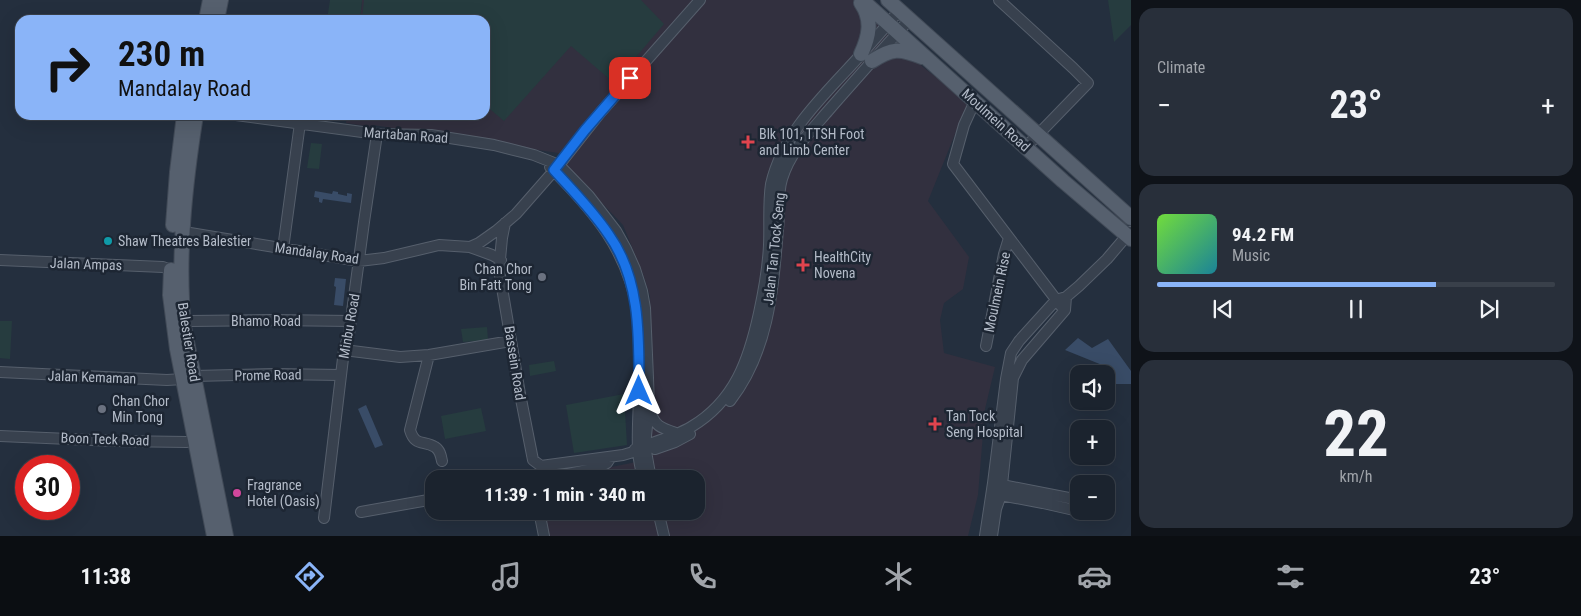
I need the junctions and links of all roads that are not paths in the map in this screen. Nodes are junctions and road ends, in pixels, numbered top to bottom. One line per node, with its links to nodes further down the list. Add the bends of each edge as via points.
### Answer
1 (210, 0): 8 (main road)
2 (221, 0): 9 (main road)
3 (700, 0): 22 (street)
4 (858, 0): 12 (main road, via 869,21)
5 (862, 0): 11 (main road, Moulmein Road)
6 (888, 0): 10 (main road, Moulmein Road)
7 (999, 0): 20 (street, via 1088,83)
8 (207, 15)
9 (218, 15)
10 (904, 16): 11 (street, Jalan Tan Tock Seng); 20 (main road, Moulmein Road)
11 (893, 29): 12 (street, Jalan Tan Tock Seng); 13 (main road, Moulmein Road)
12 (866, 58): 13 (main road, via 894,50); 47 (street, Jalan Tan Tock Seng, via 826,92 804,118 778,160 770,193 764,289 749,352 741,372 719,404 691,427); 50 (street, Jalan Tan Tock Seng, via 804,138 787,166 780,187 773,291 763,336 752,368 740,389 710,421 694,432 674,442)
13 (927, 59): 14 (main road, Moulmein Road)
14 (975, 101): 21 (main road, Moulmein Road); 28 (street, Moulmein Rise, via 953,164)
15 (183, 120): 25 (main road, Balestier Road, via 177,172)
16 (195, 120): 25 (main road, Balestier Road)
17 (272, 120): 18 (street, Martaban Road)
18 (300, 124): 19 (street, Martaban Road); 30 (street)
19 (377, 134): 22 (street, Martaban Road, via 431,135 494,146 541,157); 33 (street, Minbu Road)
20 (1038, 134): 21 (street); 23 (main road, Moulmein Road)
21 (1026, 147): 26 (main road, Moulmein Road, via 1063,182)
22 (556, 168): 24 (street); 45 (street, via 589,196 616,231 635,269 645,308); 50 (street, via 611,236 632,287 638,315)
23 (1131, 218)
24 (505, 223): 27 (street); 32 (street, Bassein Road)
25 (178, 228): 30 (street, Mandalay Road); 37 (main road, Balestier Road)
26 (1128, 234): 35 (street, via 1104,261)
27 (488, 237): 29 (street); 32 (street, Bassein Road)
28 (1009, 238): 35 (street, Moulmein Rise); 39 (street, Moulmein Rise)
29 (470, 247): 32 (street); 33 (street, Mandalay Road, via 439,245)
30 (283, 249): 33 (street, Mandalay Road)
31 (0, 260): 34 (street, Jalan Ampas, via 163,267)
32 (501, 260): 38 (street, Bassein Road, via 499,270)
33 (359, 261): 36 (street, Minbu Road)
34 (171, 270): 44 (main road, Balestier Road, via 172,318)
35 (1061, 299): 57 (street, Moulmein Rise, via 1065,310 1022,360 1013,378); 57 (street, via 1011,353 999,429)
36 (351, 321): 37 (street, Bhamo Road, via 190,321); 40 (street, Minbu Road)
37 (184, 327): 44 (main road, Balestier Road)
38 (511, 340): 41 (street); 53 (street, Bassein Road, via 533,460)
39 (986, 346)
40 (344, 350): 41 (street, via 400,357); 43 (street, Minbu Road)
41 (429, 355): 52 (street, via 410,430 417,441 438,449)
42 (0, 372): 44 (street, Jalan Kemaman, via 167,380)
43 (341, 375): 44 (street, Prome Road); 62 (street, Minbu Road)
44 (189, 378): 46 (main road, Balestier Road); 49 (main road, Balestier Road)
45 (649, 406): 47 (street, via 652,420); 50 (street)
46 (204, 429): 49 (street, via 200,438); 67 (main road, Balestier Road)
47 (676, 434): 50 (street, Jalan Tan Tock Seng)
48 (0, 436): 49 (street, Boon Teck Road, via 115,441)
49 (194, 440): 66 (main road, Balestier Road)
50 (640, 450): 51 (street, Jalan Tan Tock Seng); 55 (street); 56 (street)
51 (612, 457): 53 (street, Jalan Tan Tock Seng); 54 (street, Jalan Tan Tock Seng, via 598,468)
52 (442, 461)
53 (537, 464)
54 (588, 470)
55 (642, 470)
56 (647, 470)
57 (997, 489): 58 (street); 60 (street); 71 (street); 72 (street)
58 (1070, 499)
59 (425, 501): 61 (street)
60 (1070, 508)
61 (361, 512)
62 (324, 518)
63 (541, 520): 68 (street)
64 (653, 520): 69 (street)
65 (660, 520): 70 (street)
66 (214, 536)
67 (226, 536)
68 (544, 536)
69 (657, 536)
70 (664, 536)
71 (985, 536)
72 (992, 536)

